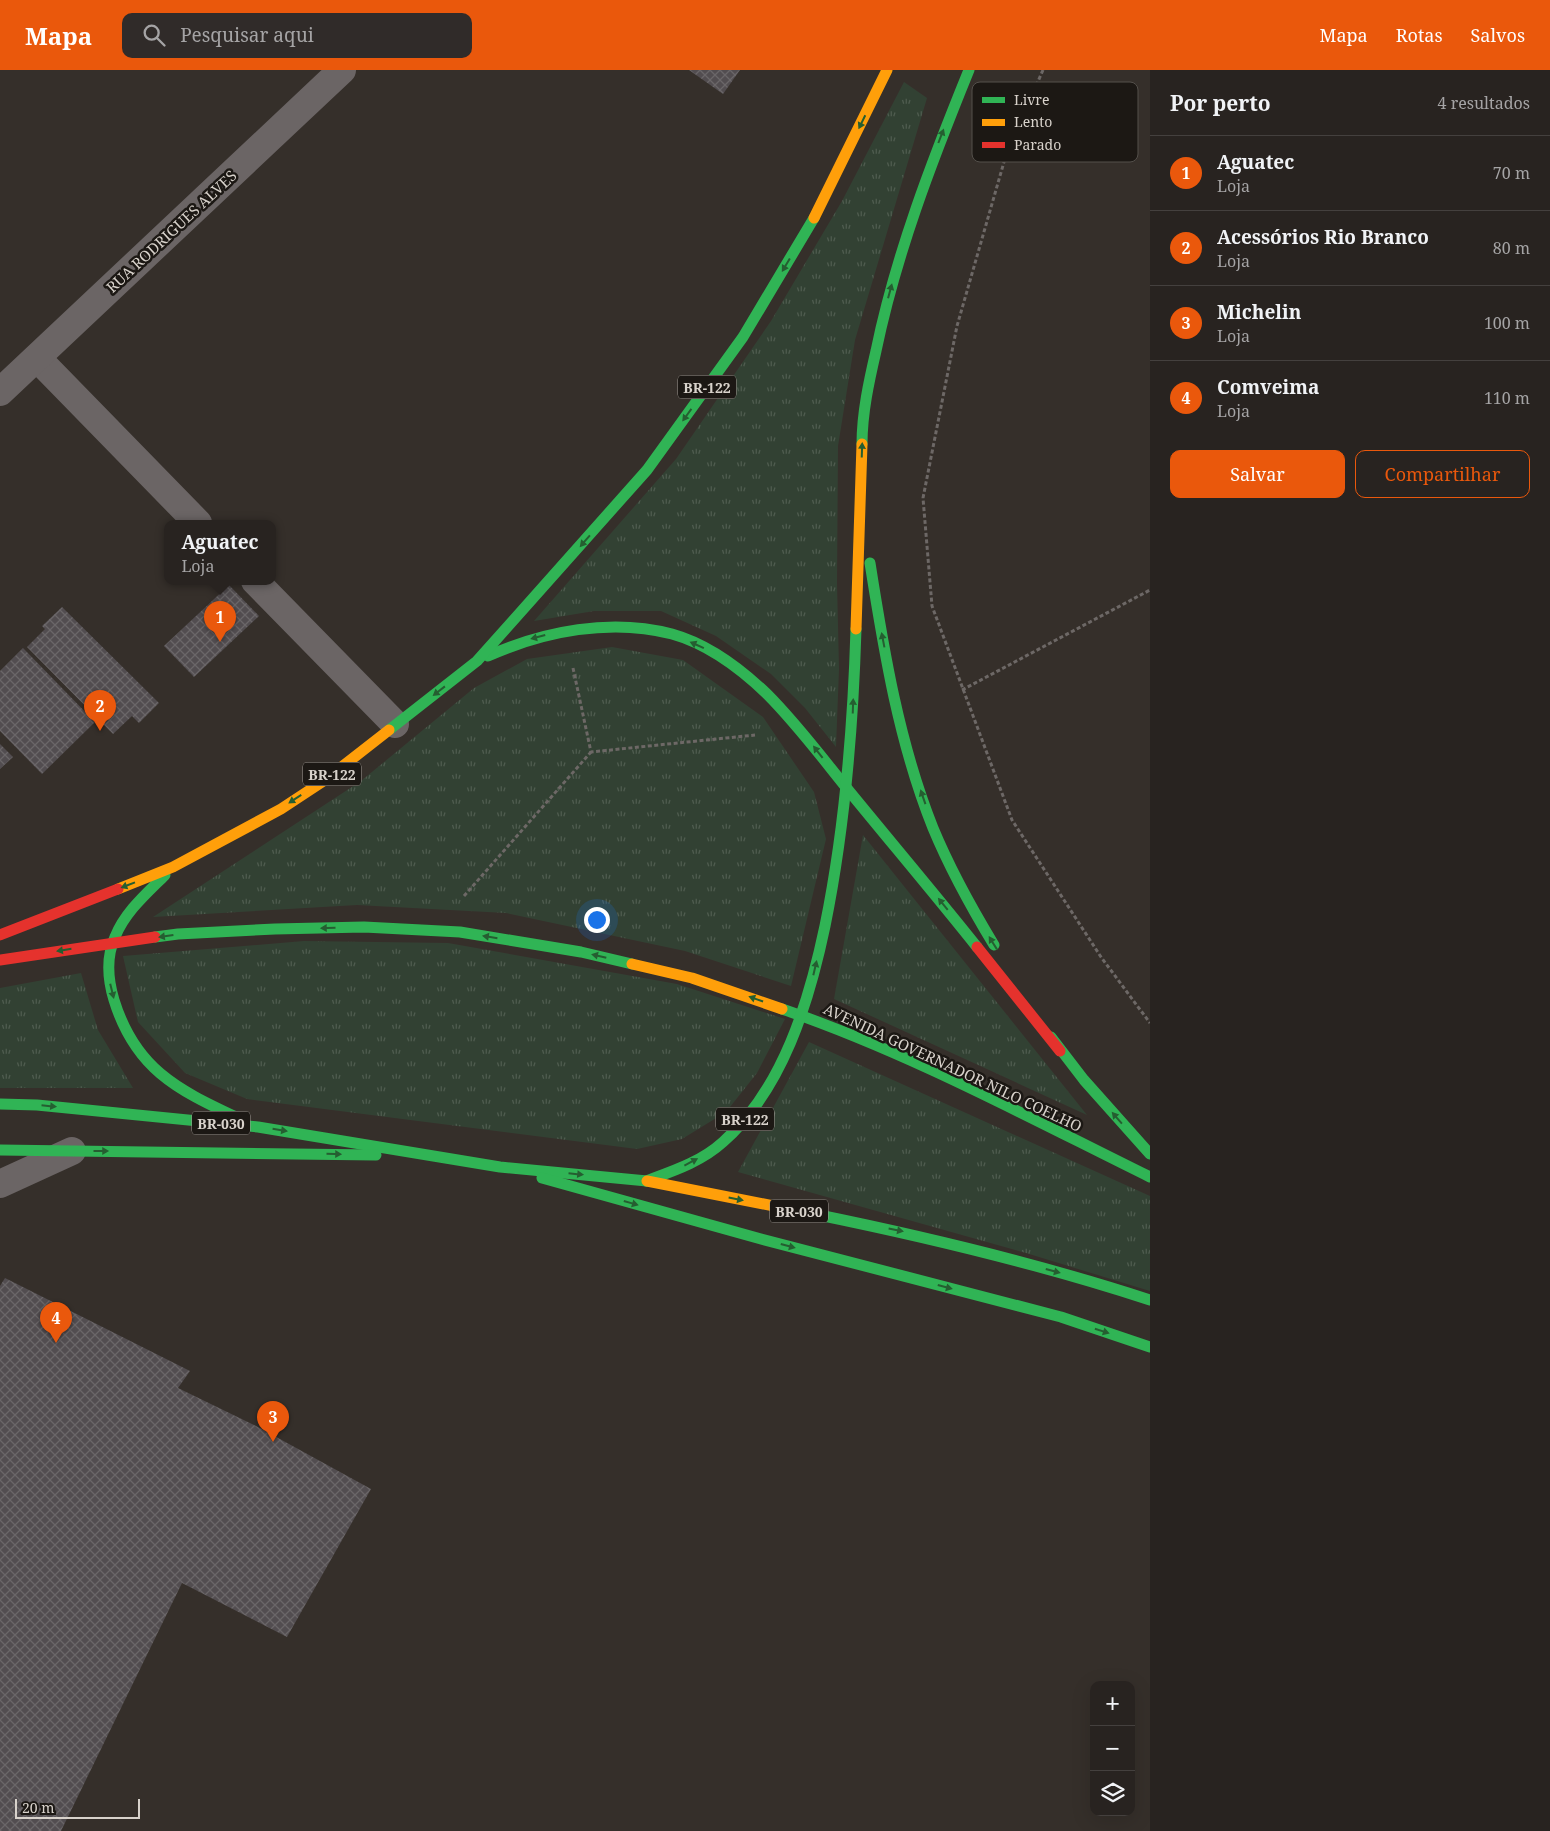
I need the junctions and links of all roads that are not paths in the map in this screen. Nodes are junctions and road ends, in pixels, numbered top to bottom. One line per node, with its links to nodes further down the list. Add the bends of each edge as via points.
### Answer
1 (342, 70): 4 (street, RUA RODRIGUES ALVES)
2 (887, 70): 9 (main road, BR-122, one-way to 9, via 820,208 743,337 647,470)
3 (969, 70): 6 (main road, BR-122, one-way to 3, via 863,425 879,334 902,246)
4 (37, 358): 5 (street, RUA RODRIGUES ALVES); 7 (street)
5 (0, 392)
6 (860, 499): 11 (main road, BR-122, one-way to 6); 15 (main road, one-way to 6, via 947,861 922,795 895,704)
7 (195, 520)
8 (259, 585): 10 (street)
9 (477, 661): 10 (main road, BR-122, one-way to 10); 11 (main road, one-way to 9, via 800,730 743,673 711,651 673,634 609,628 567,631 509,645)
10 (395, 724): 12 (main road, BR-122, one-way to 12, via 325,780 281,809)
11 (848, 790): 18 (main road, BR-122, one-way to 11, via 828,916); 19 (main road, one-way to 11)
12 (173, 867): 13 (main road, one-way to 13); 14 (main road, BR-122, via 130,911)
13 (0, 935)
14 (112, 943): 16 (main road, AVENIDA GOVERNADOR NILO COELHO, one-way to 16); 18 (main road, AVENIDA GOVERNADOR NILO COELHO, one-way to 14, via 692,978 581,952 460,932 364,927 275,929 178,934); 21 (main road, BR-122, one-way to 21, via 109,979 114,999 124,1031 141,1057 189,1095)
15 (999, 953)
16 (0, 960)
17 (1009, 969): 19 (main road)
18 (802, 1015): 27 (main road, AVENIDA GOVERNADOR NILO COELHO, via 946,1077); 28 (main road, BR-122, one-way to 18, via 686,1166 714,1150 742,1122 769,1084)
19 (1060, 1052): 24 (main road, one-way to 19)
20 (0, 1104): 21 (main road, BR-030, one-way to 21)
21 (258, 1127): 25 (main road, BR-030, one-way to 25)
22 (0, 1150): 23 (main road, BR-030)
23 (72, 1151): 25 (main road, BR-030, one-way to 25); 29 (street)
24 (1150, 1154)
25 (441, 1156): 26 (main road, BR-030)
26 (500, 1167): 28 (main road, BR-030, one-way to 28); 31 (main road, BR-030, one-way to 31, via 761,1240 1061,1317)
27 (1150, 1177)
28 (646, 1181): 30 (main road, BR-030, one-way to 30, via 912,1234 1102,1284)
29 (0, 1184)
30 (1150, 1300)
31 (1150, 1347)

